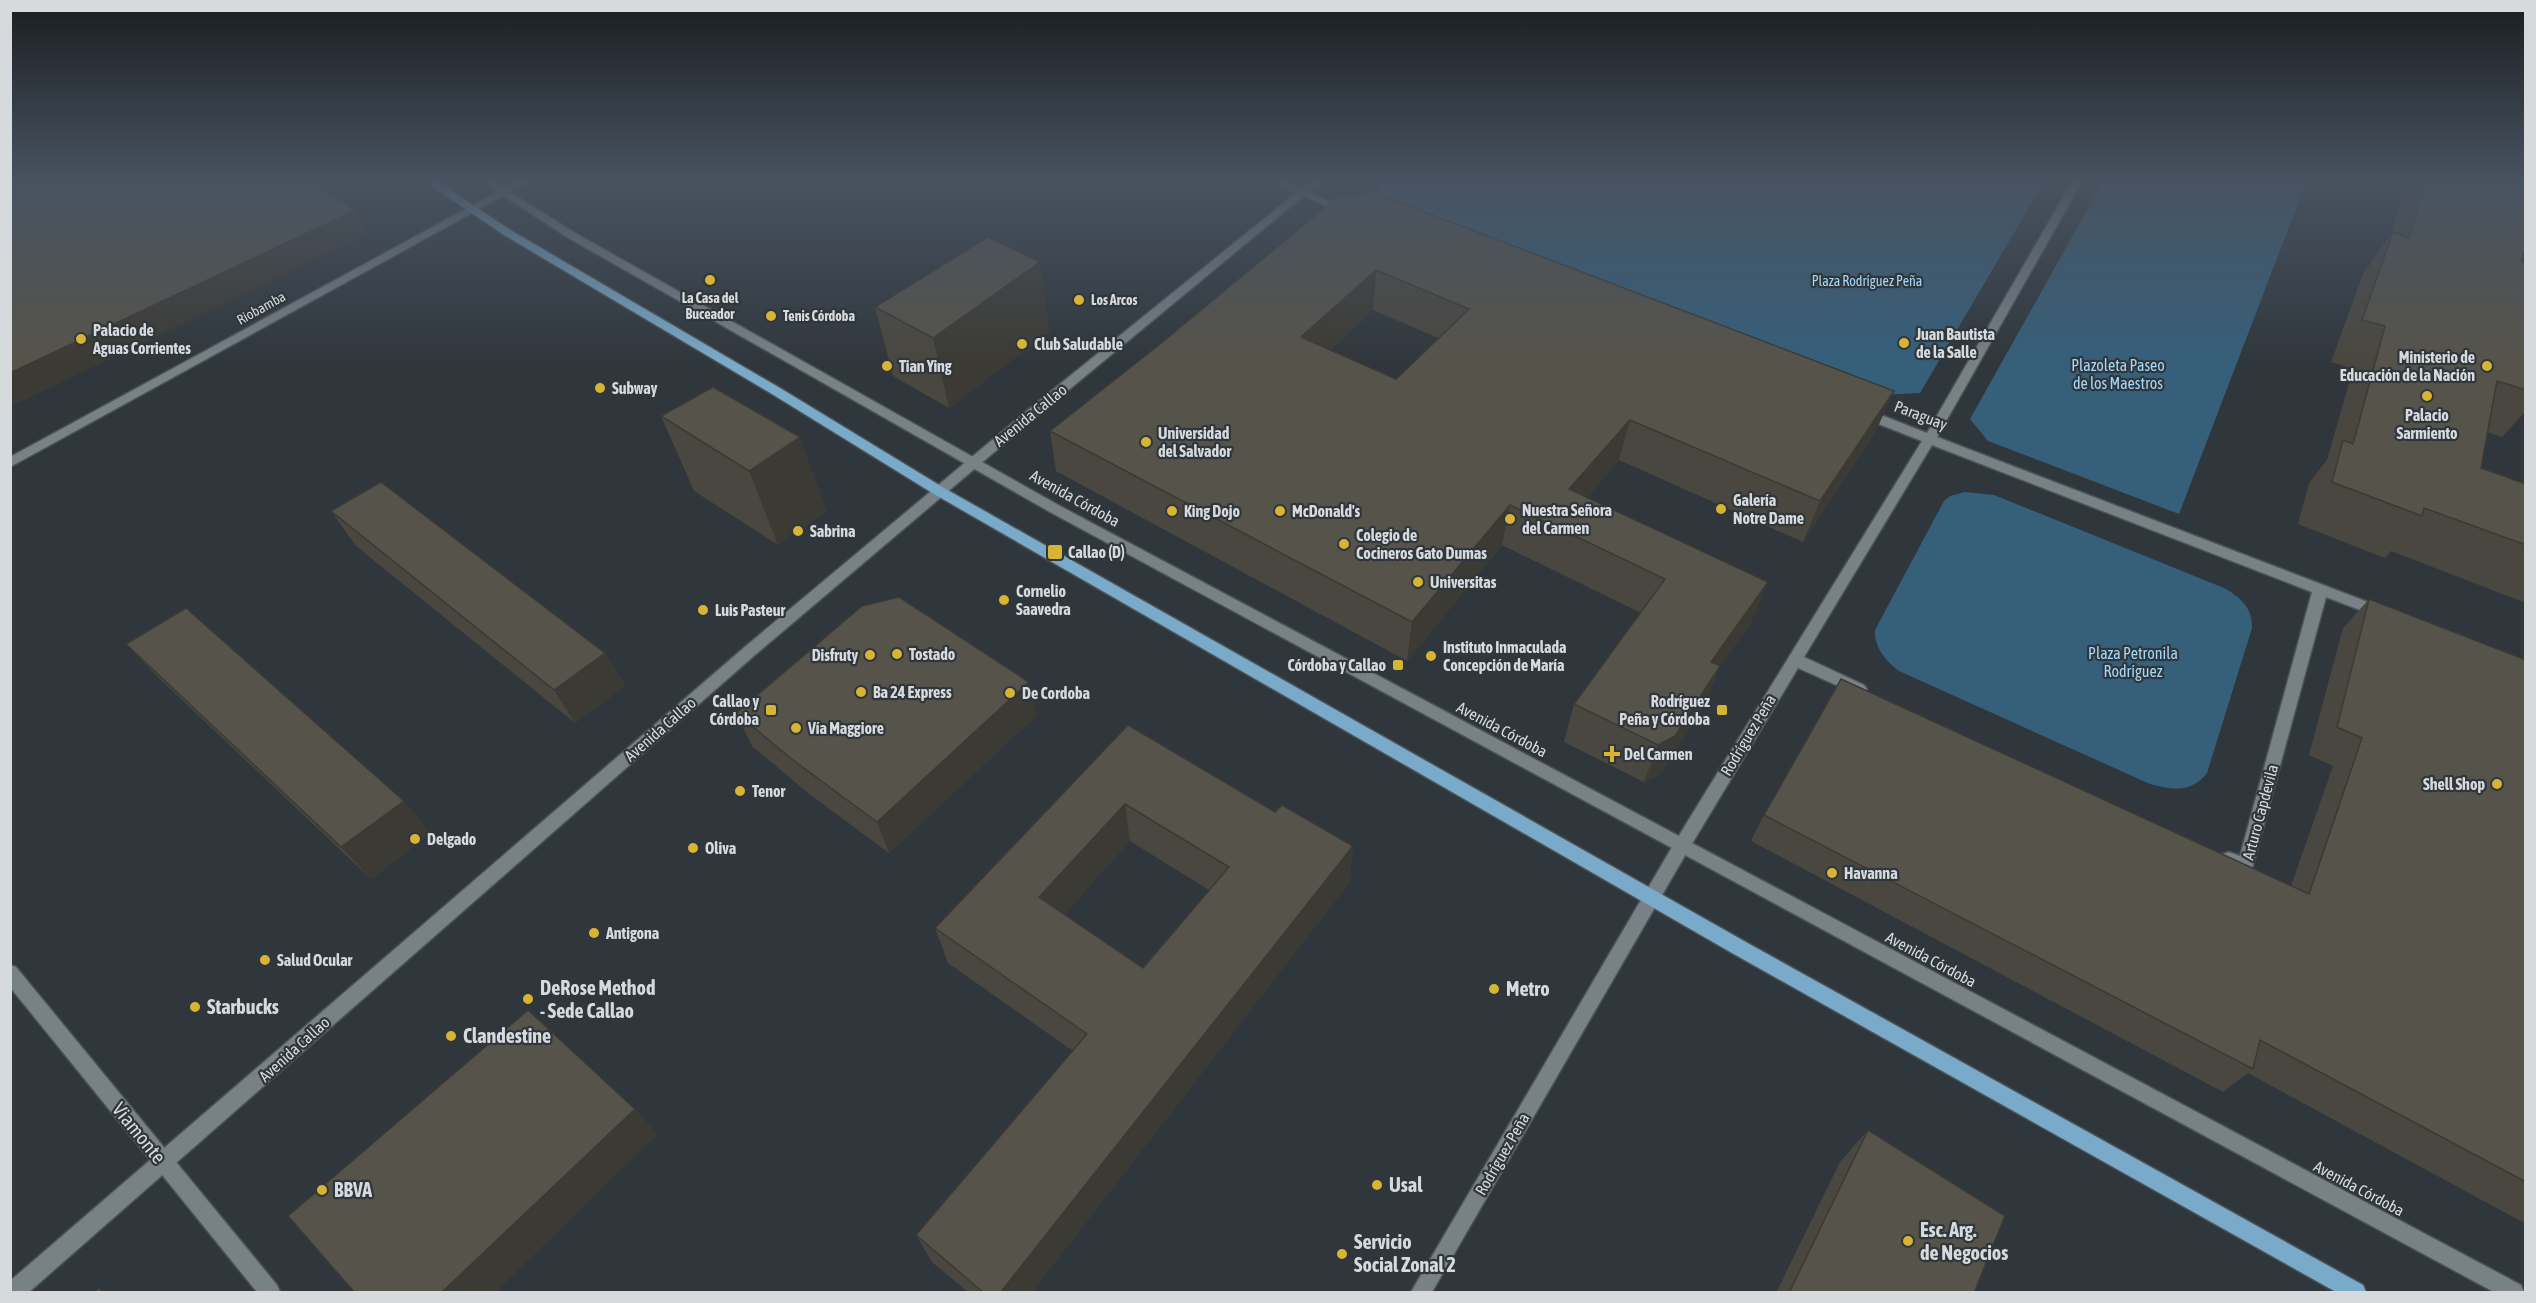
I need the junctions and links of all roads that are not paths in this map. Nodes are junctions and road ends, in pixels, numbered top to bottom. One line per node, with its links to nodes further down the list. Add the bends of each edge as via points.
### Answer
1 (417, 241): 8 (street, Riobamba)
2 (521, 241): 10 (main road)
3 (581, 241): 9 (street, Avenida Córdoba)
4 (1244, 241): 9 (street, Avenida Callao)
5 (2043, 241): 7 (street, Rodríguez Peña)
6 (1853, 409): 7 (street, Paraguay)
7 (1930, 438): 11 (street, Paraguay); 13 (street, Rodríguez Peña)
8 (10, 463)
9 (972, 463): 10 (street, Avenida Callao); 15 (street, Avenida Córdoba)
10 (939, 491): 17 (main road); 19 (street, Avenida Callao, via 563,812)
11 (2320, 591): 12 (street, Paraguay); 16 (street, Arturo Capdevila, via 2245,867)
12 (2396, 619)
13 (1794, 659): 14 (street); 15 (street, Rodríguez Peña)
14 (1876, 697)
15 (1681, 847): 17 (street, Rodríguez Peña); 24 (street, Avenida Córdoba)
16 (2213, 852)
17 (1651, 898): 22 (street, Rodríguez Peña); 23 (main road)
18 (10, 973): 19 (street, Viamonte)
19 (165, 1165): 20 (street, Avenida Callao); 21 (street, Viamonte)
20 (14, 1293)
21 (270, 1293)
22 (1421, 1293)
23 (2356, 1293)
24 (2514, 1293)

